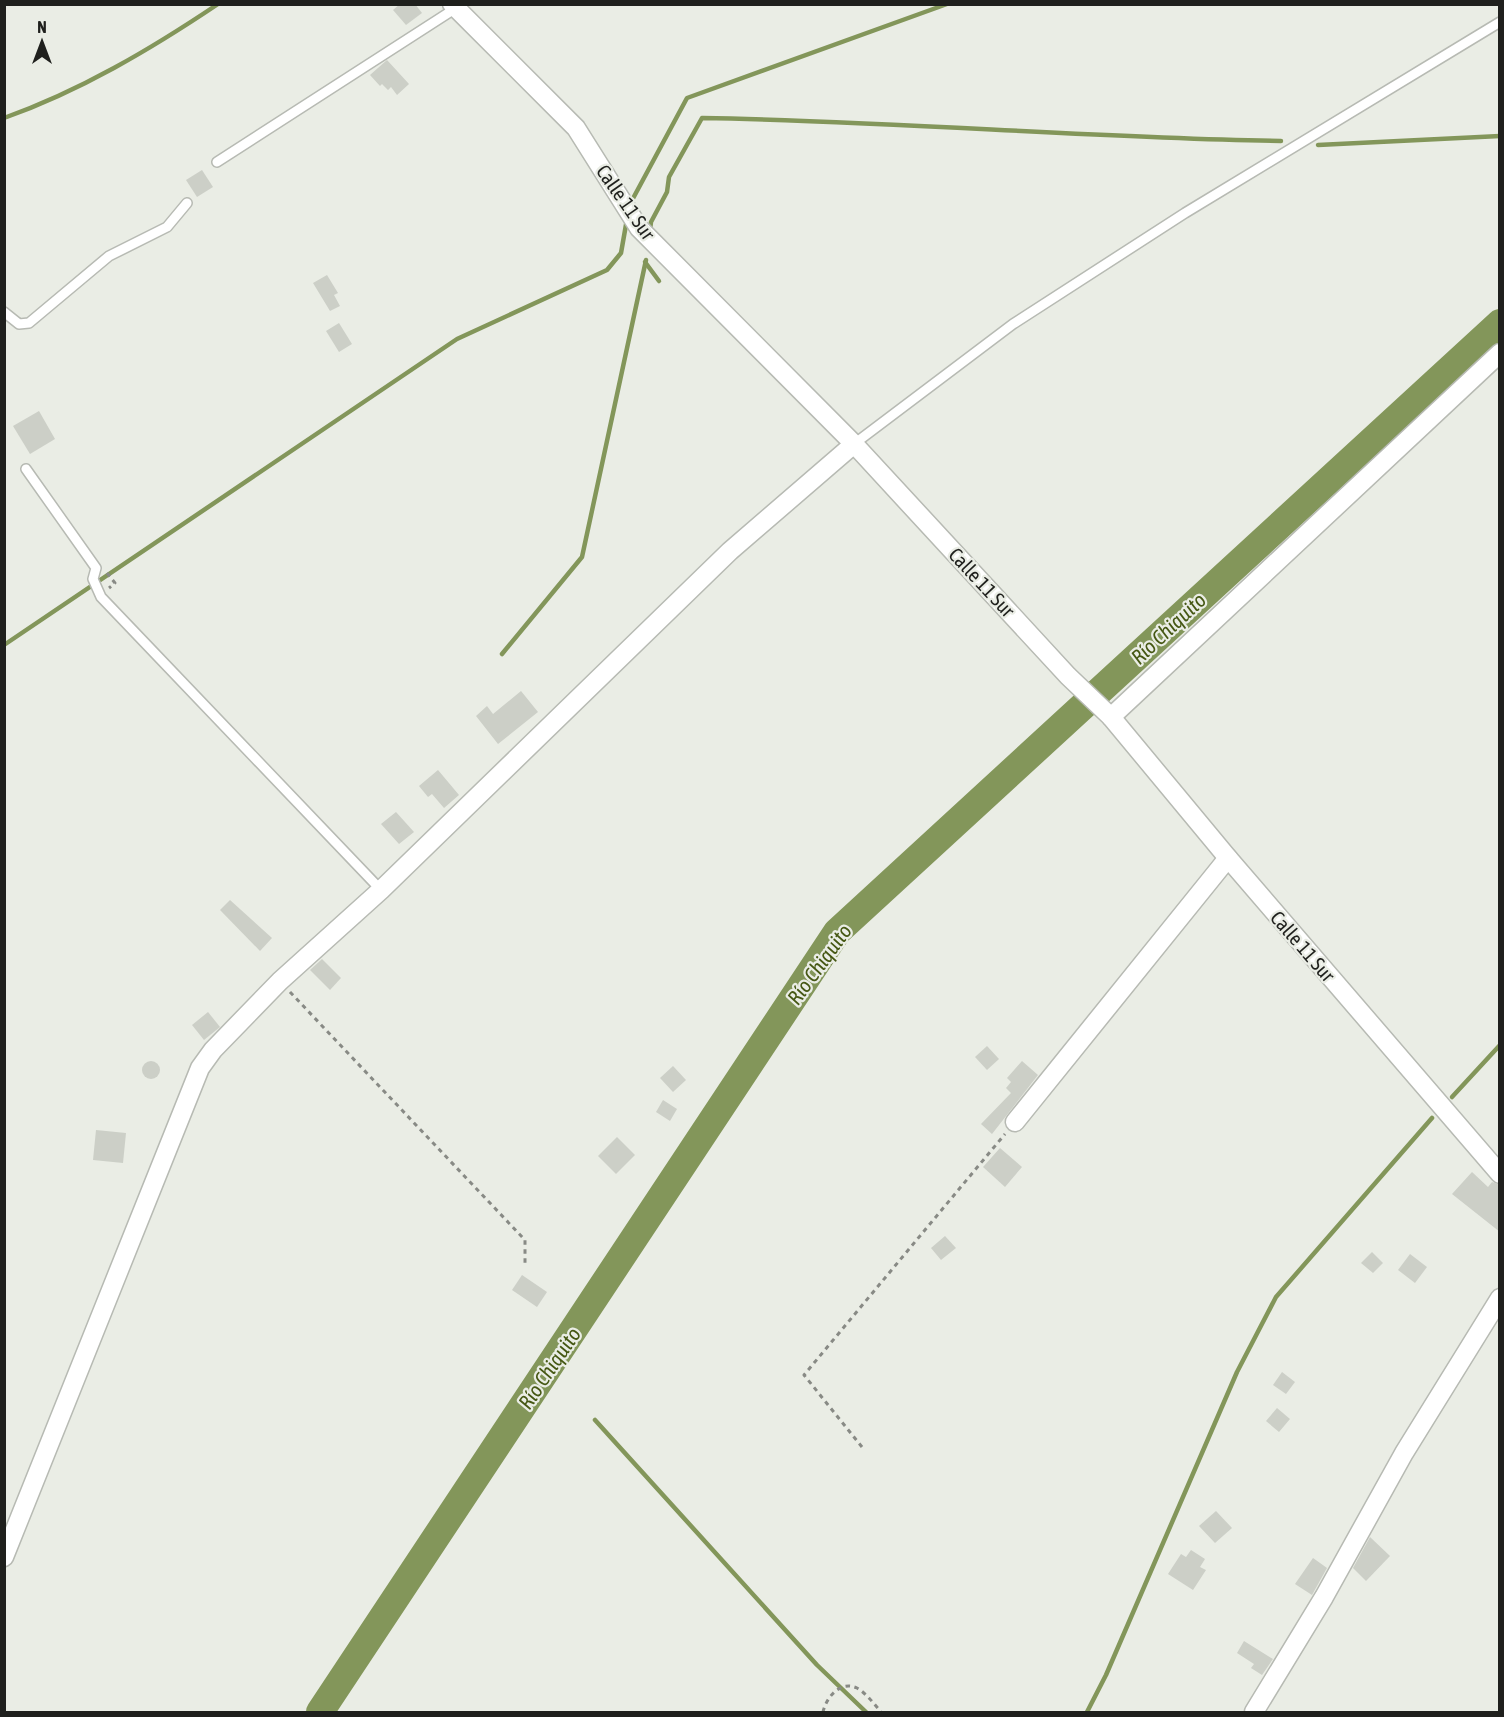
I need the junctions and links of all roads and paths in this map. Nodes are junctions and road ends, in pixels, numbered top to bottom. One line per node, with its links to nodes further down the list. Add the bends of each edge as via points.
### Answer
1 (454, 6): 3 (lane); 7 (street, Calle 11 Sur, via 576,128 639,228)
2 (1500, 22): 7 (lane, via 1185,213 1013,324)
3 (217, 162)
4 (187, 203): 5 (lane, via 167,227 109,256 29,323 19,324)
5 (4, 312)
6 (1500, 353): 11 (street)
7 (854, 444): 11 (street, Calle 11 Sur, via 1068,676); 13 (street, via 730,551)
8 (26, 469): 13 (lane, via 96,568 94,582 101,597)
9 (105, 570): 10 (path)
10 (115, 583)
11 (1107, 712): 12 (street, Calle 11 Sur)
12 (1228, 858): 15 (street); 16 (street, Calle 11 Sur)
13 (381, 890): 14 (street)
14 (280, 981): 17 (path, via 525,1240); 20 (street, via 200,1068)
15 (1015, 1122): 19 (path, via 804,1375)
16 (1500, 1174)
17 (525, 1266)
18 (1500, 1299): 23 (street, via 1404,1453)
19 (862, 1447)
20 (4, 1557)
21 (823, 1713): 22 (path, via 825,1702 835,1691 849,1686 858,1689)
22 (881, 1713)
23 (1254, 1713)

